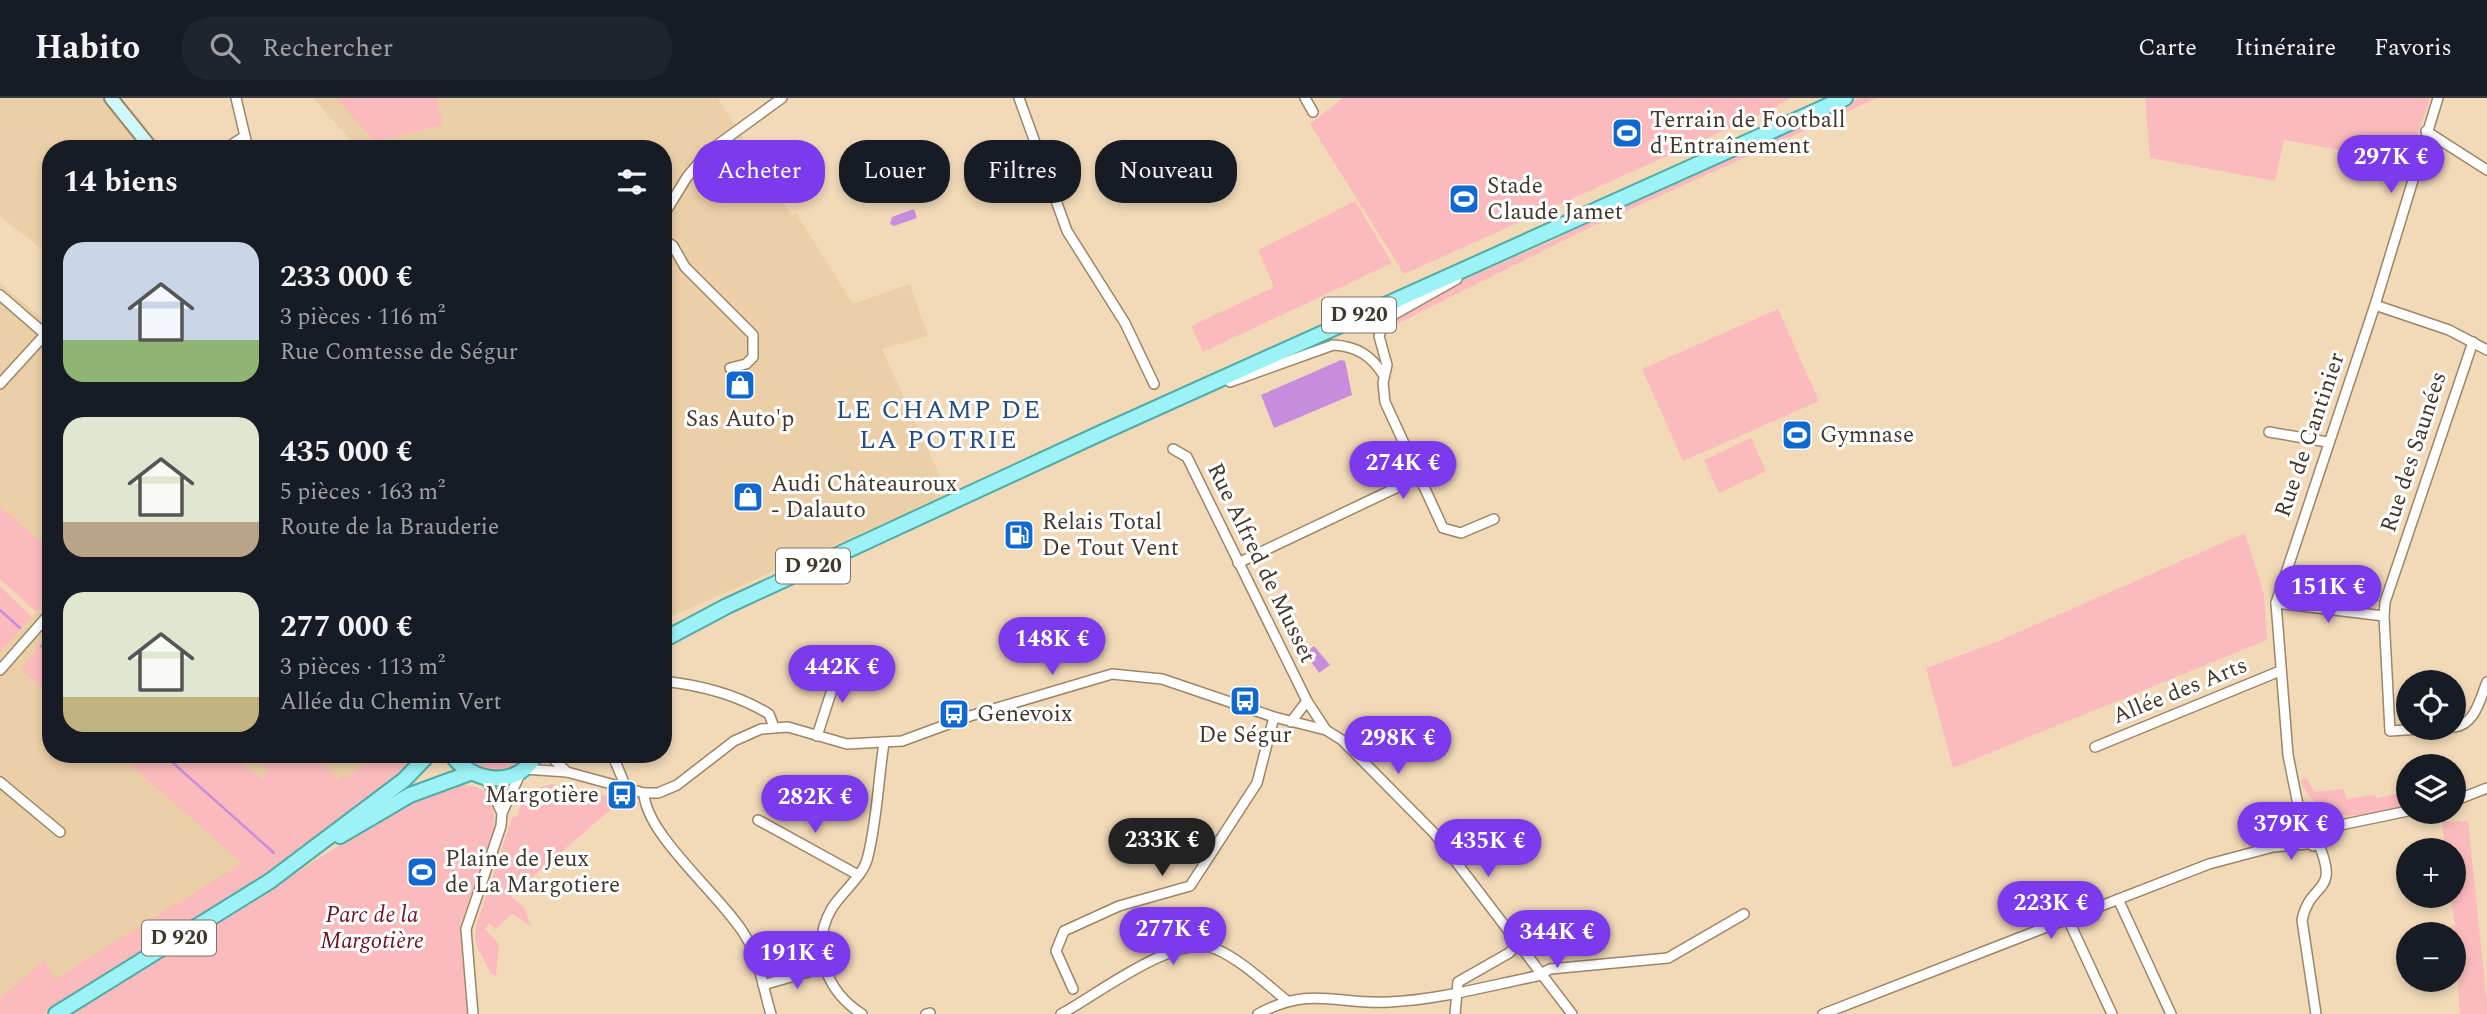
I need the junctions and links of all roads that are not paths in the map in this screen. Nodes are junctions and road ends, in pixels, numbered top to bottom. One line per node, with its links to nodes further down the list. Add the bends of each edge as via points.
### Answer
1 (111, 98): 11 (street)
2 (236, 98): 10 (street)
3 (782, 98): 15 (street, via 709,150)
4 (1019, 98): 27 (street, via 1067,231 1125,323)
5 (1305, 98): 8 (street)
6 (1845, 98): 16 (main road, D 920)
7 (2438, 98): 9 (street, Rue de Cantinier)
8 (1313, 112)
9 (2426, 131): 14 (street); 19 (street, Rue de Cantinier)
10 (244, 136): 12 (street); 13 (street)
11 (145, 140)
12 (238, 140)
13 (245, 140)
14 (2487, 170)
15 (672, 201)
16 (1530, 240): 25 (street, via 1387,319 1379,336 1387,365); 28 (main road, D 920)
17 (672, 245): 24 (street, via 685,267 752,335 753,357)
18 (0, 295): 20 (street)
19 (2375, 305): 22 (street); 30 (street, Rue de Cantinier)
20 (42, 326)
21 (42, 338): 26 (street)
22 (2473, 342): 23 (street); 37 (street, Rue des Saunées)
23 (2487, 349)
24 (730, 368)
25 (1384, 376): 28 (street, via 1365,354 1333,345); 32 (street, via 1385,402)
26 (0, 384)
27 (1154, 384)
28 (1190, 393): 36 (main road, D 920)
29 (2269, 432): 30 (street)
30 (2327, 442): 35 (street, Rue de Cantinier)
31 (1173, 449): 34 (street, Rue Alfred de Musset, via 1187,457)
32 (1419, 477): 33 (street, via 1447,531 1461,533); 34 (street)
33 (1494, 519)
34 (1238, 563): 46 (street, Rue Alfred de Musset)
35 (2276, 603): 37 (street); 43 (street, Rue de Cantinier)
36 (727, 606): 39 (main road, D 920); 40 (main road, D 920)
37 (2384, 616): 52 (street, Rue des Saunées, via 2390,731)
38 (42, 622): 42 (street)
39 (672, 627)
40 (672, 635)
41 (853, 664): 53 (street, via 838,671)
42 (0, 670)
43 (2280, 671): 55 (street, Allée des Arts); 68 (street, Rue de Cantinier, via 2288,755)
44 (672, 682): 50 (street, via 736,699 769,715)
45 (2487, 682): 49 (street)
46 (1307, 701): 48 (street); 51 (street, Rue Alfred de Musset)
47 (1275, 717): 48 (street); 54 (street, via 1162,679 1112,674); 92 (street, via 1257,783 1190,886 1119,906 1063,931 1056,951)
48 (1292, 722): 51 (street)
49 (2466, 722)
50 (774, 727): 53 (street); 69 (street, via 734,741 677,785)
51 (1326, 730): 86 (street, Rue Alfred de Musset, via 1342,740 1434,832)
52 (2396, 731)
53 (817, 736): 54 (street, via 847,744)
54 (884, 743): 82 (street, via 868,854)
55 (2095, 747)
56 (420, 763): 81 (main road, D 920)
57 (460, 763): 63 (main road)
58 (529, 763): 61 (main road)
59 (558, 763): 62 (street)
60 (615, 763): 66 (street)
61 (522, 771): 62 (street); 64 (main road, via 505,779); 71 (street)
62 (567, 772): 66 (street)
63 (470, 773): 64 (main road); 81 (main road, D 920, via 410,795)
64 (486, 779): 71 (street)
65 (0, 782): 77 (street)
66 (623, 787): 69 (street)
67 (2487, 788): 70 (street)
68 (2297, 792): 72 (street, Rue de Cantinier); 75 (street, Rue de Cantinier)
69 (644, 793): 91 (street, via 650,815 747,938)
70 (2466, 796)
71 (502, 813): 96 (street, via 466,929)
72 (2315, 813): 75 (street); 76 (street, via 2325,817)
73 (2396, 813): 76 (street)
74 (758, 820): 82 (street)
75 (2300, 825): 78 (street); 80 (street)
76 (2331, 827): 79 (street, via 2328,839)
77 (60, 832)
78 (2306, 844): 79 (street); 80 (street)
79 (2319, 845): 106 (street, via 2328,872 2302,920)
80 (2273, 847): 83 (street, via 2209,864)
81 (299, 859): 95 (main road, D 920)
82 (858, 875): 88 (street, via 831,909)
83 (2118, 900): 85 (street); 105 (street)
84 (1744, 914): 89 (street, via 1668,958)
85 (2068, 919): 103 (street); 104 (street)
86 (1519, 943): 87 (street); 89 (street, Rue Alfred de Musset)
87 (1495, 962): 90 (street, via 1497,978); 93 (street, via 1458,982)
88 (822, 968): 91 (street); 98 (street, via 839,995)
89 (1541, 973): 90 (street); 102 (street, Rue Alfred de Musset)
90 (1506, 982): 93 (street)
91 (763, 985): 97 (street)
92 (1073, 989)
93 (1456, 992): 94 (street, via 1391,1002 1335,997); 101 (street)
94 (1286, 1000): 99 (street, via 1215,948 1196,946 1153,960); 100 (street)
95 (56, 1014)
96 (474, 1014)
97 (771, 1014)
98 (862, 1014)
99 (1061, 1014)
100 (1258, 1014)
101 (1455, 1014)
102 (1572, 1014)
103 (1822, 1014)
104 (2112, 1014)
105 (2171, 1014)
106 (2316, 1014)

